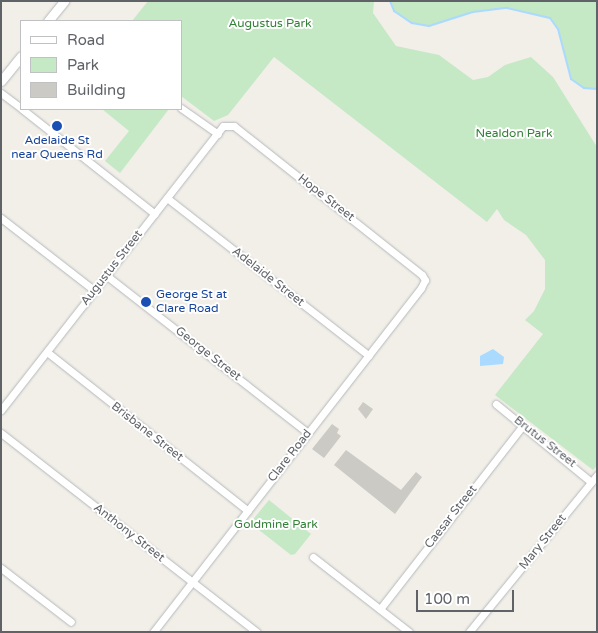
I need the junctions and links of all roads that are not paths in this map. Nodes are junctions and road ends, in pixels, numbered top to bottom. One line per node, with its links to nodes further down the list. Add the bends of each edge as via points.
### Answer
1 (64, 1): 2 (street)
2 (49, 20)
3 (20, 57): 4 (street)
4 (1, 81)
5 (1, 93): 6 (street)
6 (20, 108)
7 (182, 109): 10 (street)
8 (22, 110): 12 (street)
9 (223, 126): 10 (street, Augustus Street); 15 (street, Hope Street, via 234,126 389,247)
10 (218, 134): 11 (street, Augustus Street)
11 (167, 198): 12 (street, Augustus Street); 18 (street, Adelaide Street)
12 (155, 214): 14 (street, Augustus Street)
13 (1, 218): 16 (street)
14 (107, 276): 16 (street, Augustus Street); 22 (street, George Street)
15 (425, 280): 18 (street, Clare Road)
16 (95, 291): 17 (street, Augustus Street)
17 (47, 352): 20 (street, Augustus Street); 26 (street, Brisbane Street)
18 (369, 356): 22 (street, Clare Road)
19 (496, 404): 21 (street, Brutus Street)
20 (1, 410)
21 (523, 425): 25 (street, Brutus Street); 30 (street, Caesar Street)
22 (308, 433): 26 (street, Clare Road)
23 (1, 434): 29 (street, Anthony Street)
24 (597, 475): 25 (street, Mary Street)
25 (591, 482): 35 (street, Mary Street)
26 (248, 511): 29 (street, Clare Road)
27 (313, 556): 30 (street)
28 (1, 568): 31 (street)
29 (192, 582): 32 (street, Clare Road); 33 (street, Anthony Street)
30 (380, 609): 34 (street)
31 (71, 622)
32 (153, 632)
33 (257, 632)
34 (409, 632)
35 (469, 632)

